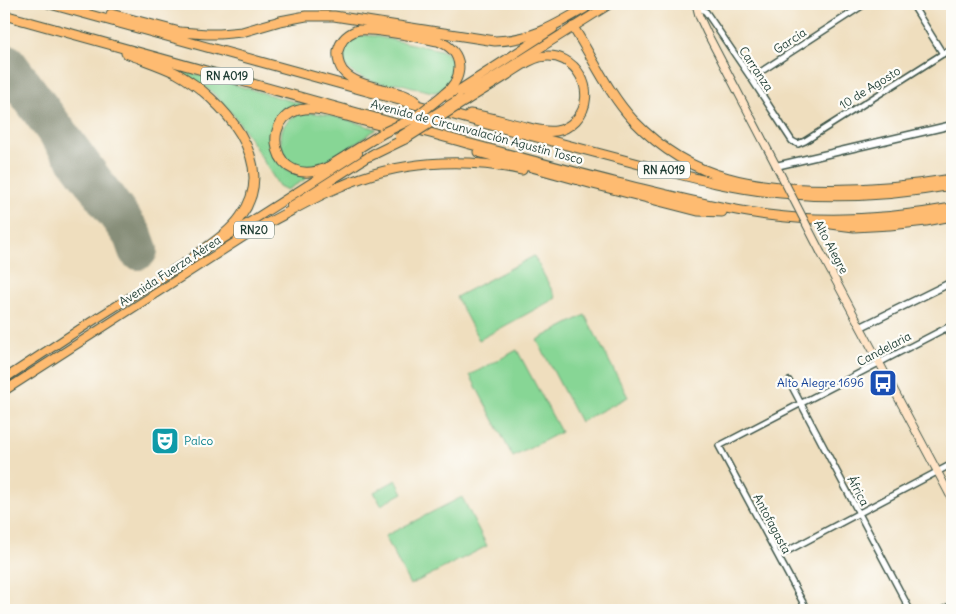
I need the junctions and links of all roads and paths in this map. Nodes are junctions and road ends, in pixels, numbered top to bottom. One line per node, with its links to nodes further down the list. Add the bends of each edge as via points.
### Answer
1 (610, 4): 8 (main road)
2 (697, 4): 12 (street, Carranza, via 706,12); 20 (main road, Alto Alegre, via 707,33)
3 (865, 4): 12 (street, García)
4 (912, 4): 11 (street)
5 (54, 5): 6 (highway, via 114,15 192,34 232,33 296,18 334,16 495,41 533,35); 15 (highway, Avenida de Circunvalación Agustín Tosco / RN A019)
6 (589, 6): 13 (main road)
7 (4, 16): 9 (highway, Avenida de Circunvalación Agustín Tosco / RN A019)
8 (573, 27): 14 (main road); 21 (highway, via 631,118 666,149 702,169 752,183 828,190 886,188)
9 (91, 39): 25 (highway, Avenida de Circunvalación Agustín Tosco / RN A019, via 541,163 701,203); 29 (highway, via 176,73 194,85 226,115 245,143 254,174 248,206 236,223)
10 (952, 48): 11 (street, 10 de Agosto)
11 (943, 54): 18 (street, 10 de Agosto)
12 (751, 78): 18 (street, Carranza, via 792,141)
13 (445, 96): 15 (highway, via 457,80 459,69 456,57 444,43 367,30 354,31 344,38 338,57 345,74 402,94); 17 (highway, bridge, via 416,117)
14 (462, 100): 15 (highway, via 527,62 546,56 561,58 574,66 583,79 586,93 580,115 556,131 539,131 483,116); 19 (highway, bridge)
15 (435, 110): 23 (highway, Avenida de Circunvalación Agustín Tosco / RN A019, via 673,173 761,191 859,196)
16 (952, 125): 20 (street)
17 (385, 133): 22 (highway, via 328,167 308,173 296,171 284,163 277,151 277,130 284,119 300,109 315,109); 29 (main road, Avenida Fuerza Aérea / RN20)
18 (798, 144)
19 (370, 156): 28 (main road, Avenida Fuerza Aérea / RN20)
20 (776, 166): 33 (main road, Alto Alegre, bridge)
21 (952, 178)
22 (593, 184): 25 (highway, via 698,211); 28 (highway, via 496,165 418,165 342,185)
23 (952, 185)
24 (952, 208): 27 (highway, Avenida de Circunvalación Agustín Tosco / RN A019, via 891,217)
25 (767, 215): 27 (highway, Avenida de Circunvalación Agustín Tosco / RN A019)
26 (952, 216): 27 (highway, via 854,227)
27 (788, 217)
28 (262, 226): 34 (main road, Avenida Fuerza Aérea / RN20)
29 (195, 256): 31 (main road, Avenida Fuerza Aérea / RN20)
30 (952, 282): 33 (street)
31 (93, 320): 34 (main road); 37 (main road, Avenida Fuerza Aérea / RN20)
32 (950, 326): 35 (street); 36 (street, Candelaria)
33 (861, 327): 36 (main road, Alto Alegre)
34 (100, 330): 39 (main road, Avenida Fuerza Aérea / RN20)
35 (952, 337)
36 (880, 363): 40 (street, Candelaria); 43 (main road, Alto Alegre)
37 (4, 379)
38 (789, 381): 40 (street, África)
39 (4, 391)
40 (801, 404): 41 (street, Candelaria); 45 (street, África)
41 (719, 446): 46 (street, Antofagasta)
42 (952, 464): 43 (street)
43 (938, 472): 44 (main road, Alto Alegre); 45 (street)
44 (952, 499)
45 (858, 514): 46 (street); 49 (street, África)
46 (778, 556): 48 (street, Antofagasta)
47 (952, 605): 50 (street)
48 (807, 610)
49 (910, 610)
50 (942, 610)

